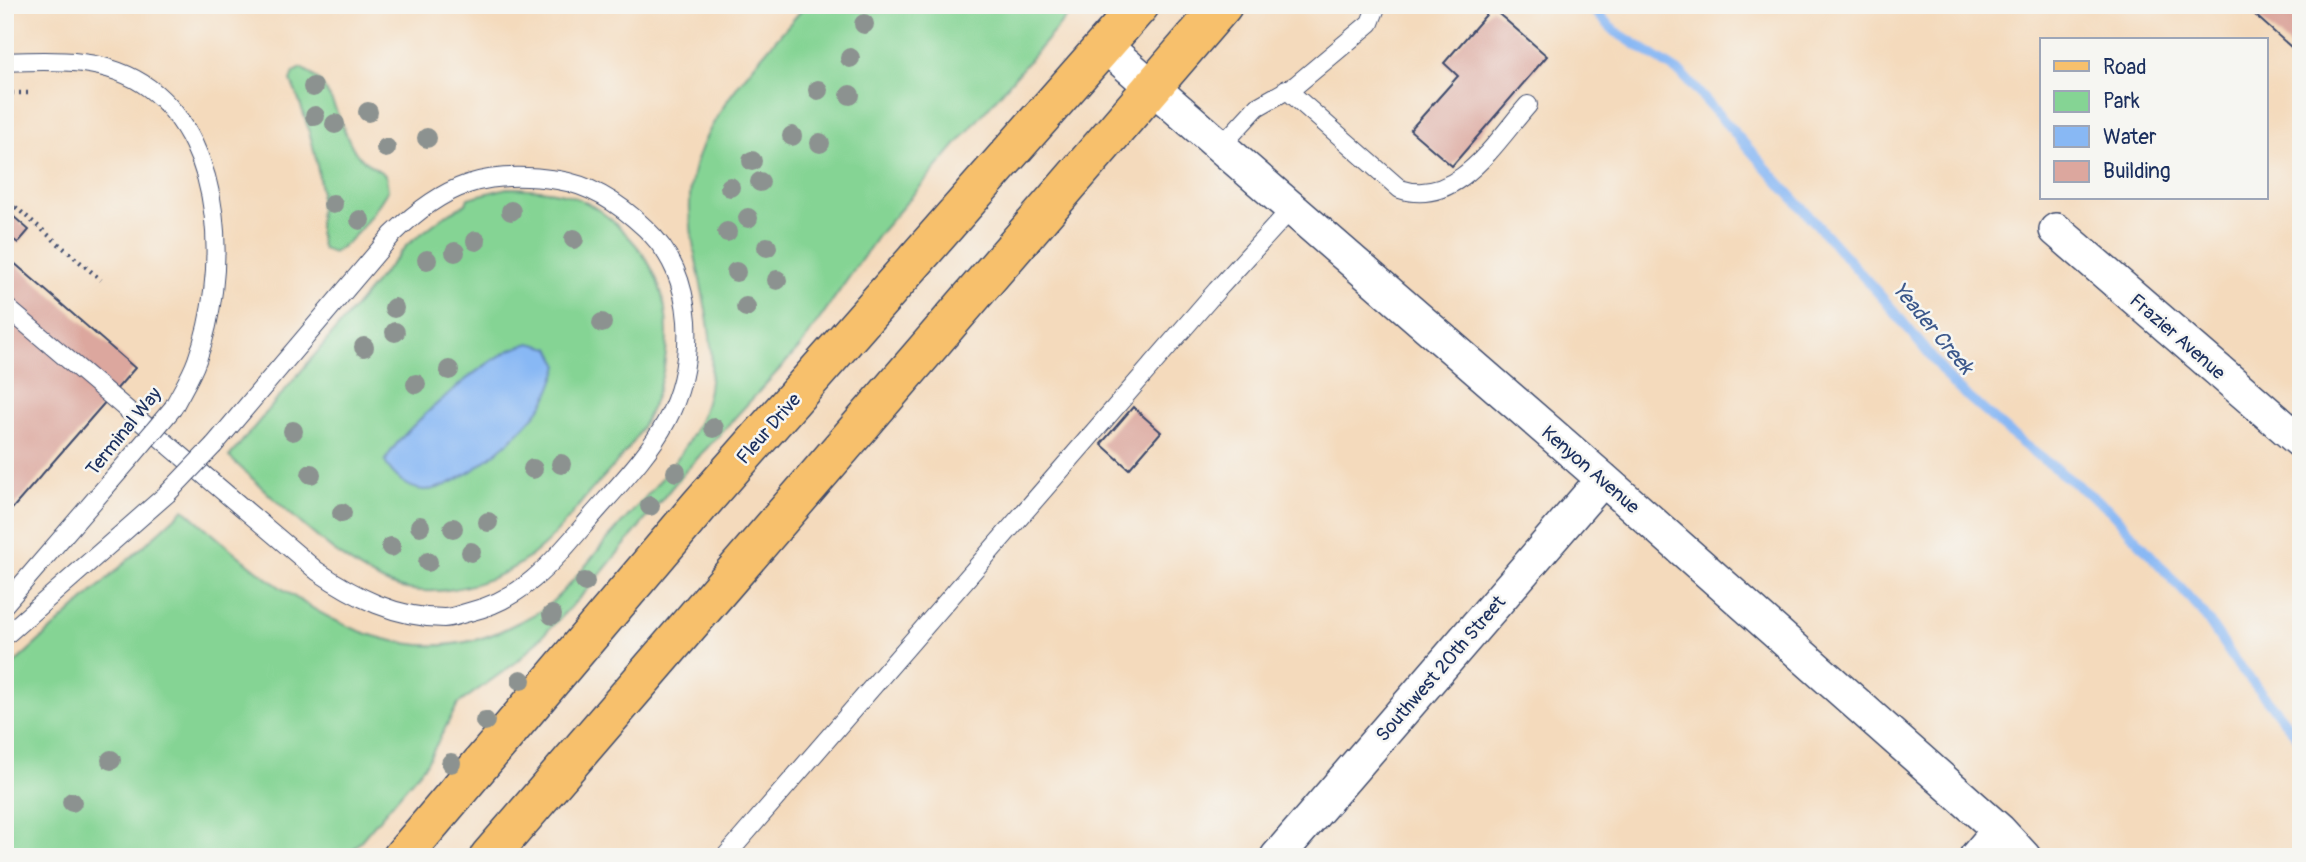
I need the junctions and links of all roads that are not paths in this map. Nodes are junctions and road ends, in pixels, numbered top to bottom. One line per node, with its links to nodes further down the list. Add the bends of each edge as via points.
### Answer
1 (1140, 5): 4 (main road, Fleur Drive)
2 (1223, 5): 6 (main road)
3 (1377, 5): 7 (lane, via 1370,23)
4 (1105, 46): 6 (street, Kenyon Avenue); 18 (main road, Fleur Drive, via 699,506)
5 (5, 62): 15 (lane, Terminal Way, bridge, via 72,60 115,71 149,88 196,145 214,222 215,267 197,361 173,408)
6 (1153, 85): 9 (street, Kenyon Avenue); 19 (main road)
7 (1286, 89): 8 (lane, via 1400,189 1412,193 1455,184); 9 (lane, via 1257,107)
8 (1528, 105)
9 (1222, 145): 10 (street, Kenyon Avenue)
10 (1293, 208): 14 (street, Kenyon Avenue); 20 (lane)
11 (2056, 230): 13 (street, Frazier Avenue)
12 (5, 306): 16 (lane, bridge, via 290,552 350,594 399,613 445,618 490,607 515,595 546,570 656,441 681,389 689,353 678,271 657,239 637,221 592,191 563,181 532,176 471,181 419,209 392,235 214,444 167,494)
13 (2301, 442)
14 (1603, 479): 17 (street, Kenyon Avenue); 21 (street, Southwest 20th Street)
15 (5, 604)
16 (5, 636)
17 (1999, 830): 22 (street); 23 (street, Kenyon Avenue)
18 (402, 857)
19 (489, 857)
20 (725, 857)
21 (1277, 857)
22 (1976, 857)
23 (2024, 857)

